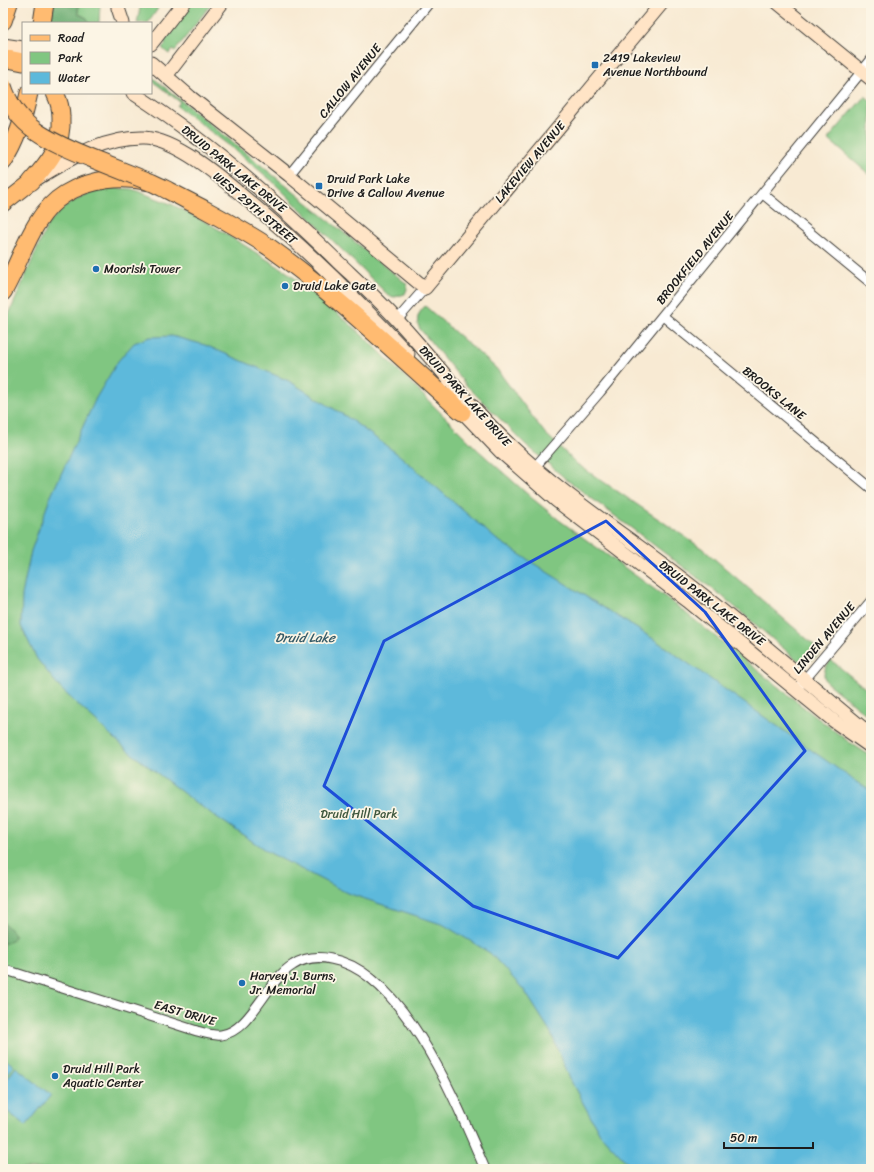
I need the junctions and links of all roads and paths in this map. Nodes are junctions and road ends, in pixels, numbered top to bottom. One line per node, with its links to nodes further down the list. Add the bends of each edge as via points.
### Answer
1 (10, 3): 9 (highway)
2 (45, 3): 10 (highway)
3 (183, 3): 12 (main road)
4 (222, 3): 19 (main road)
5 (429, 3): 26 (street, CALLOW AVENUE)
6 (662, 3): 32 (main road, LAKEVIEW AVENUE)
7 (778, 3): 20 (main road)
8 (118, 6): 11 (main road)
9 (3, 21)
10 (42, 22)
11 (123, 22)
12 (152, 43)
13 (3, 45): 14 (main road)
14 (22, 48)
15 (3, 58): 17 (highway)
16 (871, 60): 20 (street, BROOKFIELD AVENUE)
17 (22, 62)
18 (152, 65): 19 (main road)
19 (166, 76): 26 (main road)
20 (866, 76): 29 (street, BROOKFIELD AVENUE)
21 (3, 86): 28 (highway, bridge, via 12,107 38,133)
22 (29, 94): 25 (highway, via 20,131)
23 (55, 94): 27 (highway, via 62,123 58,144 54,154)
24 (135, 94): 35 (main road, DRUID PARK LAKE DRIVE, via 215,151 250,180 312,236)
25 (3, 162)
26 (289, 175): 32 (main road)
27 (31, 182): 30 (main road, WEST 29TH STREET); 36 (main road, WEST 29TH STREET, via 76,155 120,139 144,138 160,141 177,149 216,175 287,234 387,331)
28 (155, 184): 33 (highway, bridge, via 124,179 96,181 54,202 36,226); 36 (highway, via 236,226 269,247 348,310)
29 (762, 194): 31 (street); 34 (street, BROOKFIELD AVENUE)
30 (3, 204)
31 (871, 283)
32 (425, 288): 35 (street, LAKEVIEW AVENUE)
33 (3, 292)
34 (662, 316): 37 (street, BROOKFIELD AVENUE); 38 (street, BROOKS LANE)
35 (397, 320): 37 (main road, DRUID PARK LAKE DRIVE, via 483,420)
36 (462, 412): 41 (main road, DRUID PARK LAKE DRIVE, via 500,452 557,501 688,601)
37 (534, 468): 40 (main road, DRUID PARK LAKE DRIVE, via 675,573)
38 (871, 488)
39 (871, 601): 40 (street, LINDEN AVENUE)
40 (805, 679): 41 (street, LINDEN AVENUE); 42 (main road, DRUID PARK LAKE DRIVE)
41 (796, 690): 43 (main road, DRUID PARK LAKE DRIVE)
42 (871, 734)
43 (871, 747)
44 (3, 968): 45 (street, EAST DRIVE, via 190,1029 222,1035 235,1031 275,981 292,965 304,959 314,958 337,960 350,965 377,985 410,1023 446,1084)
45 (485, 1169)

